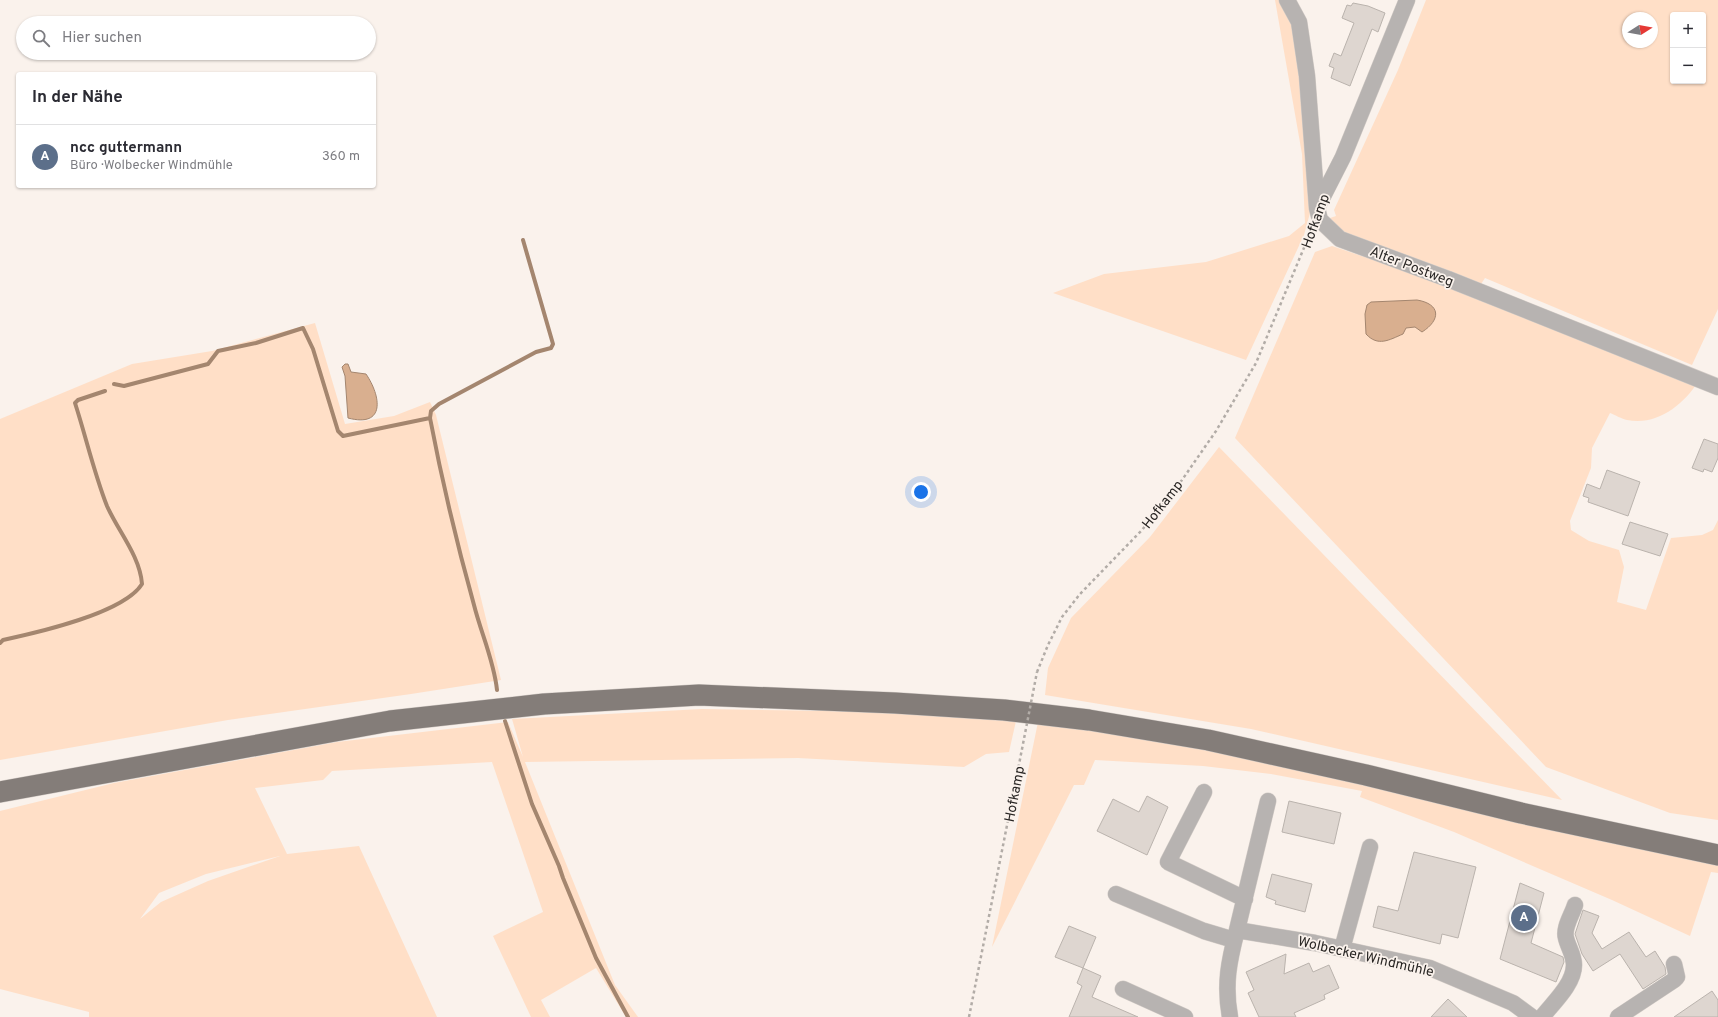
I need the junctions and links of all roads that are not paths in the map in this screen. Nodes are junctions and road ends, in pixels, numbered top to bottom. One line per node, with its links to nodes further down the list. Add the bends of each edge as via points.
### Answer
1 (1287, 0): 3 (street, Alter Postweg, via 1299,22 1307,76)
2 (1407, 0): 3 (street, Hofkamp, via 1343,156)
3 (1317, 208): 4 (street, Alter Postweg, via 1320,220 1340,239 1448,279)
4 (1718, 387)
5 (0, 792): 9 (main road, via 390,721 544,704 699,695 895,703 1004,710 1089,720 1216,742)
6 (1204, 792): 11 (street, via 1168,862)
7 (1268, 801): 11 (street)
8 (1370, 846): 14 (street)
9 (1718, 856)
10 (1116, 894): 13 (street, Wolbecker Windmühle, via 1204,931)
11 (1245, 899): 13 (street)
12 (1575, 906): 20 (street, via 1565,937 1574,956 1572,977)
13 (1236, 935): 14 (street, Wolbecker Windmühle); 18 (street, via 1228,966 1226,997)
14 (1342, 949): 19 (street, Wolbecker Windmühle, via 1430,968 1513,1003)
15 (1674, 964): 21 (street, via 1677,976 1674,980)
16 (1123, 989): 17 (street)
17 (1185, 1017)
18 (1230, 1017)
19 (1532, 1017)
20 (1542, 1017)
21 (1618, 1017)

